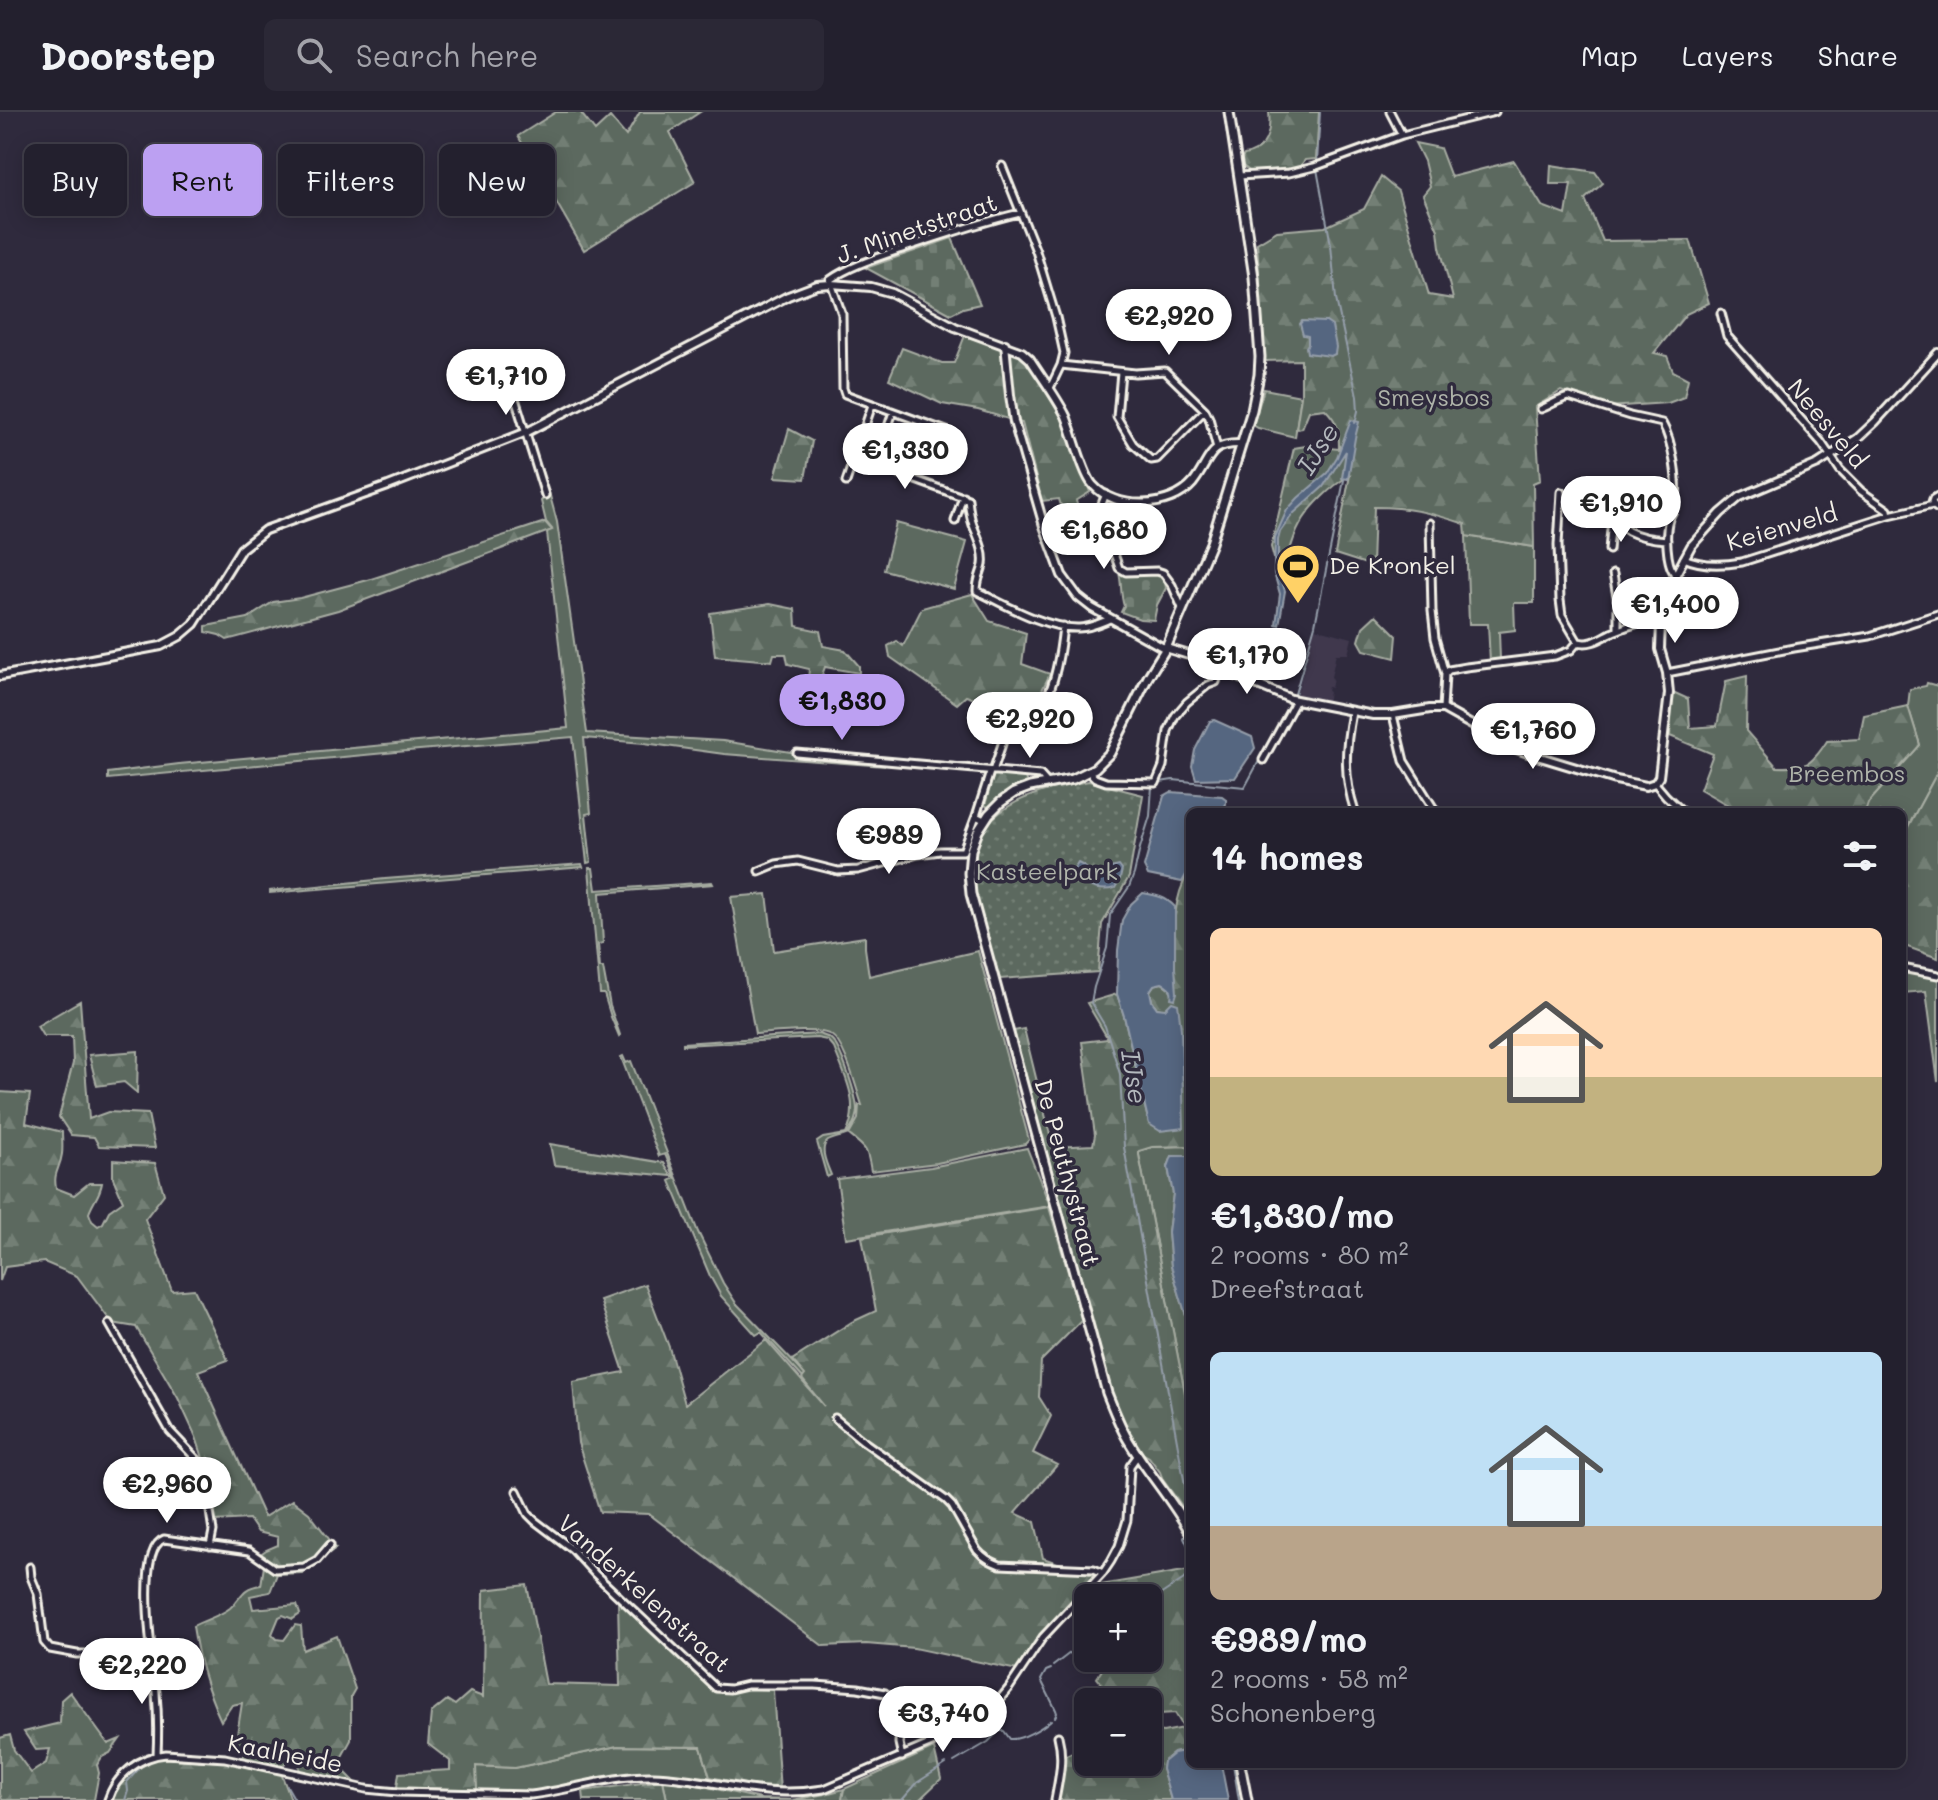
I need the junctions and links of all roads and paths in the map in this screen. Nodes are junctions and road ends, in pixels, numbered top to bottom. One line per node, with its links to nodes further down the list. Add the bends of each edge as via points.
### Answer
1 (1229, 112): 6 (main road, De Peuthystraat)
2 (1390, 112): 4 (street)
3 (1495, 112): 4 (street)
4 (1402, 135): 6 (street, via 1318,166)
5 (1002, 166): 7 (street, J. Minetstraat)
6 (1239, 176): 24 (main road, De Peuthystraat, via 1260,357 1256,395)
7 (1020, 213): 8 (street, J. Minetstraat, via 881,257 832,278); 12 (street, J. Minetstraat, via 1052,303 1064,353)
8 (831, 284): 10 (street, via 892,293 955,327); 16 (street, via 842,314 843,392); 20 (street, via 788,296)
9 (1721, 313): 25 (street, Neesveld, via 1727,336)
10 (1005, 344): 14 (street, via 1030,359); 49 (street, via 1014,422 1058,566 1078,597)
11 (1938, 353): 25 (street, via 1875,422)
12 (1061, 365): 13 (street); 14 (street)
13 (1121, 372): 18 (street, via 1165,371); 18 (street, via 1117,417 1133,444 1151,460)
14 (1049, 389): 29 (street, via 1092,484)
15 (513, 392): 20 (street)
16 (872, 405): 19 (street); 26 (street)
17 (1541, 409): 41 (street, via 1569,397 1662,423 1670,438 1676,495)
18 (1205, 410): 23 (street)
19 (893, 412): 21 (street); 22 (street)
20 (527, 432): 30 (street); 57 (street, via 265,530 241,549 194,624 161,646)
21 (953, 436)
22 (884, 438)
23 (1217, 448): 24 (street); 29 (street, via 1177,496 1141,503)
24 (1240, 448): 46 (main road, De Peuthystraat, via 1205,559)
25 (1831, 456): 35 (street, Neesveld, via 1849,481); 43 (street, via 1740,497)
26 (855, 458): 27 (street); 31 (street)
27 (846, 482)
28 (1561, 492): 52 (street, via 1560,600 1562,615)
29 (1106, 494): 46 (street, via 1099,511 1119,568 1163,573)
30 (545, 495)
31 (964, 496): 37 (street); 50 (street, via 980,541 977,591 1013,610)
32 (1938, 496): 34 (street, via 1933,499)
33 (1603, 503): 36 (street)
34 (1935, 507): 35 (street)
35 (1889, 515): 43 (street, Keienveld, via 1742,562 1693,562)
36 (1612, 519): 39 (street); 40 (street)
37 (955, 521)
38 (1430, 523): 56 (street, via 1432,611)
39 (1625, 530): 40 (street); 41 (street)
40 (1610, 531): 42 (street)
41 (1667, 540): 45 (street)
42 (1609, 550)
43 (1684, 557): 45 (street)
44 (1613, 574): 51 (street)
45 (1675, 574): 48 (street)
46 (1182, 608): 53 (main road, De Peuthystraat)
47 (1938, 614): 55 (street, via 1870,636)
48 (1662, 618): 51 (street); 55 (street, via 1659,641)
49 (1110, 619): 50 (street, via 1089,627); 53 (street)
50 (1063, 626): 64 (street, De Peuthystraat, via 1046,697 1036,709 1011,717)
51 (1618, 630): 52 (street, via 1596,641)
52 (1578, 642): 56 (street, via 1555,656)
53 (1166, 648): 54 (street); 65 (main road, De Peuthystraat, via 1114,746)
54 (1220, 668): 58 (street); 65 (street, via 1216,682 1175,716 1157,782 1106,782)
55 (1667, 673): 66 (street, via 1668,705)
56 (1445, 674): 59 (street)
57 (0, 676)
58 (1294, 700): 60 (street); 63 (street)
59 (1443, 709): 61 (street); 66 (street, via 1511,747 1616,780)
60 (1352, 712): 61 (street); 68 (street, via 1345,765)
61 (1393, 715): 69 (street, via 1404,761)
62 (797, 753): 64 (street)
63 (1263, 760)
64 (991, 772): 67 (street, via 1040,775); 71 (street, De Peuthystraat)
65 (1088, 772): 67 (main road, De Peuthystraat)
66 (1655, 783): 70 (street)
67 (1048, 784): 71 (main road, De Peuthystraat, via 1014,793)
68 (1354, 808)
69 (1433, 808)
70 (1679, 808)
71 (980, 818): 72 (street, via 963,851 918,854 858,870 798,861); 77 (main road, De Peuthystraat, via 971,850 971,894 1101,1372 1120,1426)
72 (759, 871)
73 (1906, 969): 74 (street)
74 (1938, 975)
75 (109, 1323): 81 (street, via 170,1431 203,1466 213,1531)
76 (835, 1418): 83 (street, via 946,1500 977,1550 990,1561)
77 (1138, 1455): 79 (main road, De Peuthystraat); 83 (street, Kaalheide, via 1130,1466 1124,1532)
78 (517, 1491): 87 (street, Vanderkelenstraat, via 535,1521 572,1549 716,1688 815,1685 885,1693 901,1715)
79 (1186, 1524)
80 (330, 1545): 81 (street, via 304,1567 275,1569 249,1551)
81 (210, 1546): 84 (street, via 164,1539 155,1545 147,1599)
82 (30, 1567): 84 (street, via 44,1642 50,1649 130,1654)
83 (1103, 1573): 87 (street, Kaalheide, via 1043,1637 991,1710)
84 (152, 1661): 86 (street)
85 (1058, 1736): 90 (street)
86 (157, 1755): 87 (street, Kaalheide, via 225,1758 366,1789 505,1795 649,1776 767,1795 805,1794); 89 (street, via 125,1771)
87 (902, 1757)
88 (1241, 1768): 91 (main road)
89 (108, 1800)
90 (1055, 1800)
91 (1247, 1800)

